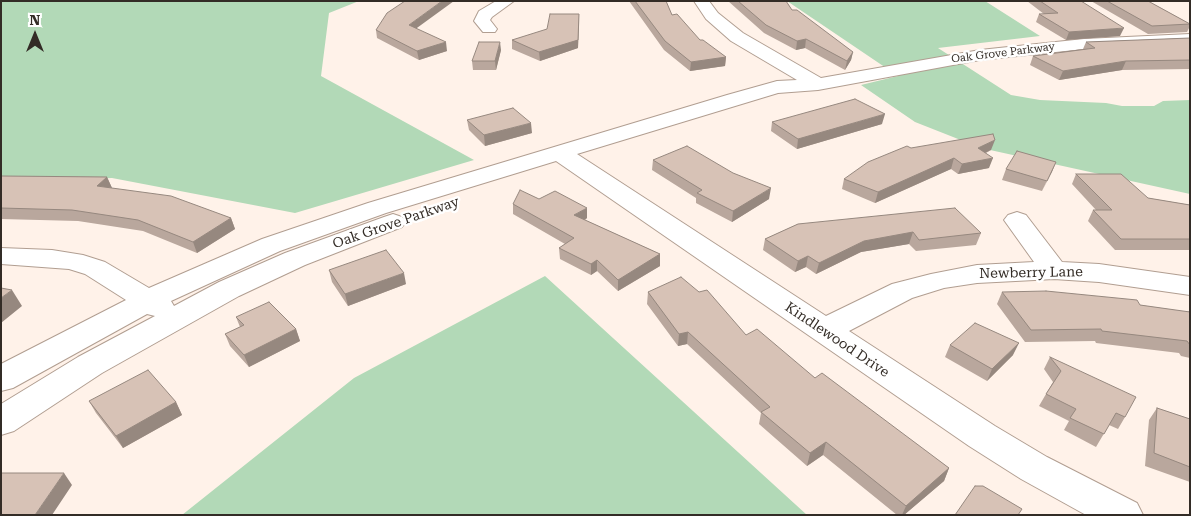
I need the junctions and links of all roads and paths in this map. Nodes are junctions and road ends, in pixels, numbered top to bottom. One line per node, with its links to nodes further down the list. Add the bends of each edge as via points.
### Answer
1 (507, 1): 4 (street, via 485,14 482,21)
2 (702, 1): 7 (street, via 712,16 737,37)
3 (1120, 27): 6 (street)
4 (489, 29)
5 (1190, 38): 6 (street, Oak Grove Parkway)
6 (1143, 40): 7 (street, Oak Grove Parkway, via 980,54)
7 (818, 84): 8 (street, Oak Grove Parkway, via 800,93)
8 (566, 158): 13 (street, Oak Grove Parkway, via 333,222 221,266); 14 (street, Oak Grove Parkway, via 295,258); 15 (street, Kindlewood Drive)
9 (1017, 220): 11 (street)
10 (1, 256): 13 (street, via 73,261 95,268)
11 (1054, 270): 12 (street, Newberry Lane, via 1133,276); 15 (street, Newberry Lane, via 977,274 941,280 902,291)
12 (1190, 286)
13 (149, 300): 14 (street); 16 (street, Oak Grove Parkway)
14 (174, 317): 17 (street, Oak Grove Parkway, via 90,364)
15 (823, 332): 18 (street, Kindlewood Drive, via 1034,468)
16 (1, 379)
17 (1, 421)
18 (1122, 515)

